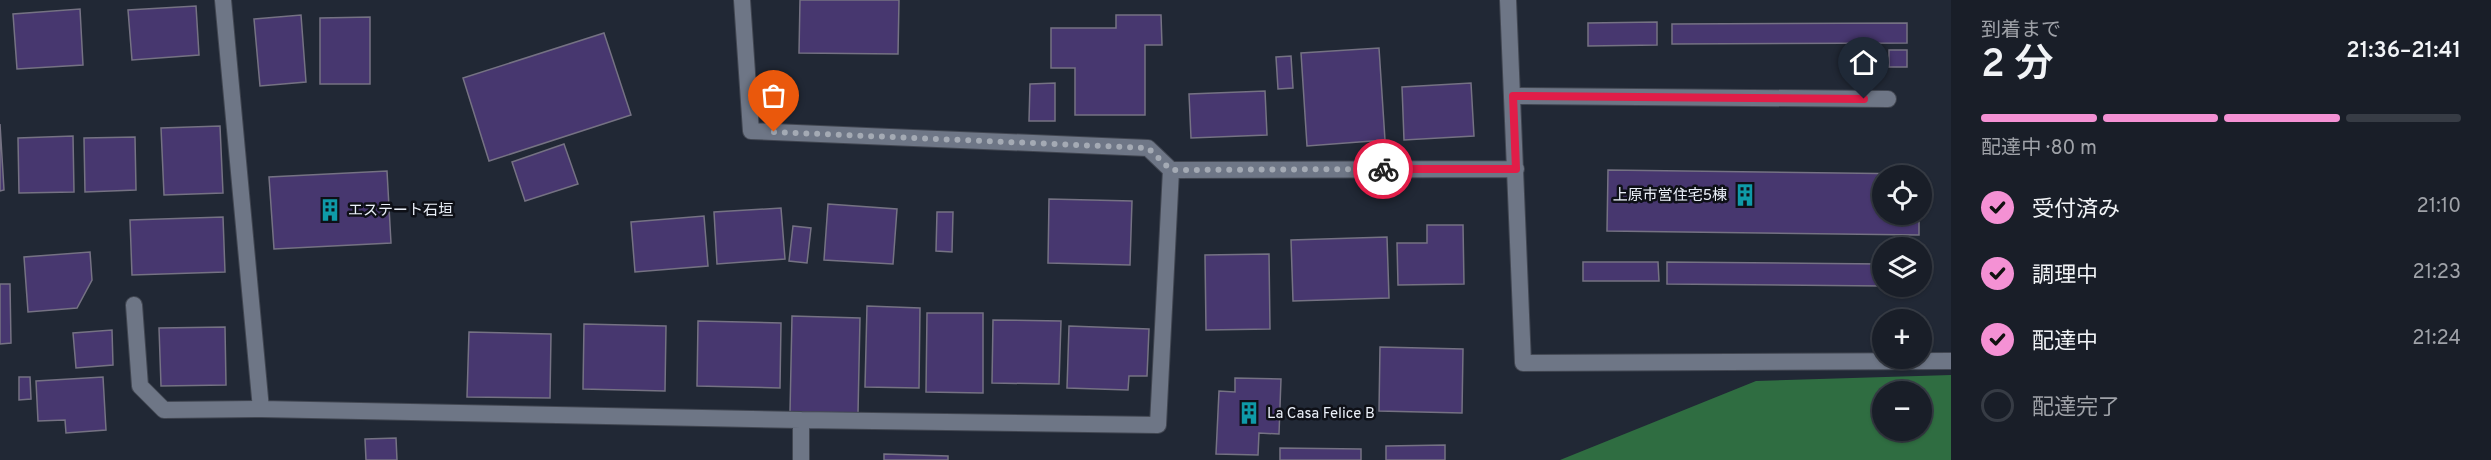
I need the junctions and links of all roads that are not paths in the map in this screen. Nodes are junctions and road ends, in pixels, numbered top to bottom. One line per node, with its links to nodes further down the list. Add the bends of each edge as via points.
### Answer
1 (223, 0): 10 (street)
2 (742, 0): 7 (street, via 751,131 1148,148)
3 (1508, 0): 4 (street)
4 (1513, 96): 5 (street); 6 (street)
5 (1888, 99)
6 (1516, 169): 7 (street); 9 (street, via 1523,363)
7 (1171, 170): 11 (street, via 1158,425)
8 (134, 305): 10 (street, via 140,386 164,410)
9 (1951, 361)
10 (261, 409): 11 (street)
11 (801, 420): 12 (street)
12 (801, 460)

